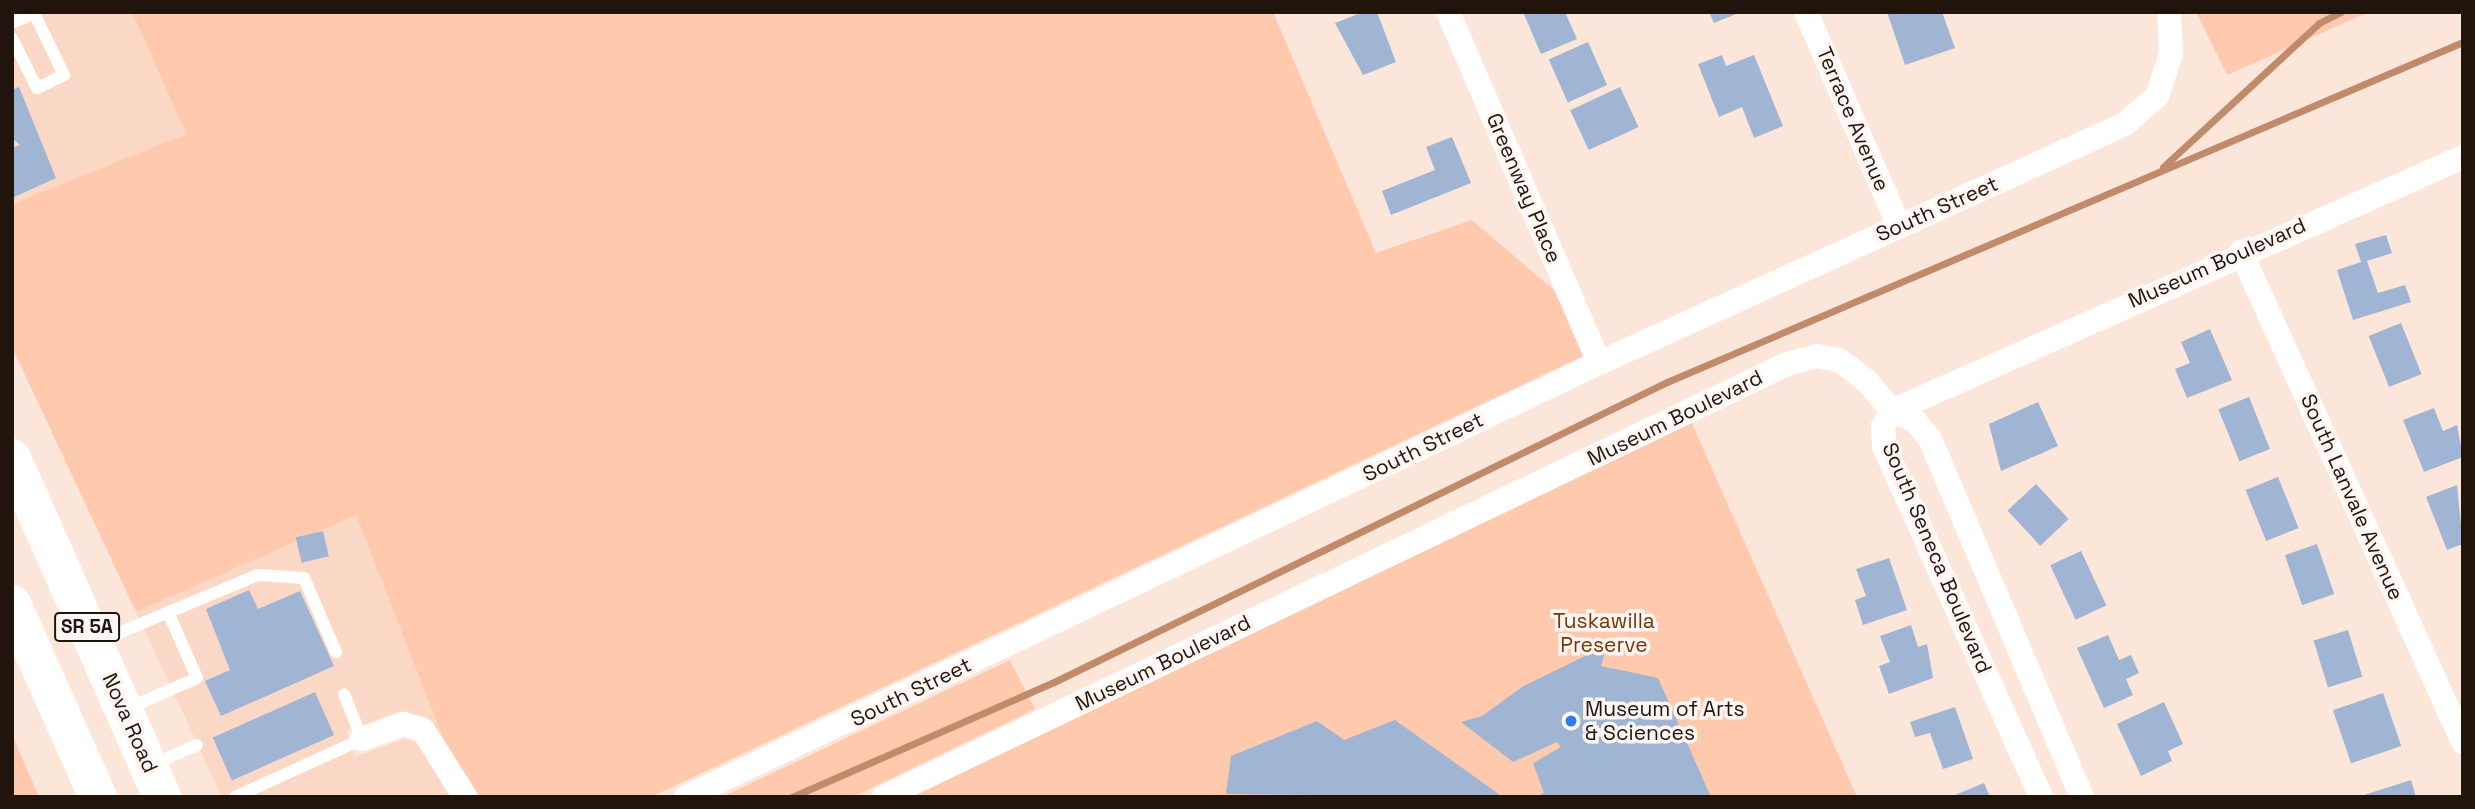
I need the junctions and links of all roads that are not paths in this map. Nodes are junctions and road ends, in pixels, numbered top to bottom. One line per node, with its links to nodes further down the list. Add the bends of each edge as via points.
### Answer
1 (1448, 12): 9 (street, Greenway Place)
2 (1806, 12): 7 (street, Terrace Avenue)
3 (2169, 12): 7 (street, South Street, via 2171,54 2157,96 2125,124)
4 (12, 23): 5 (lane, via 34,13 64,75 37,88)
5 (12, 38)
6 (2463, 157): 8 (street, Museum Boulevard)
7 (1899, 226): 9 (street, South Street)
8 (2241, 251): 10 (street, Museum Boulevard); 19 (street, South Lanvale Avenue)
9 (1599, 363): 27 (street, South Street)
10 (1892, 411): 21 (street, South Seneca Boulevard, via 1915,421 1930,439); 23 (street, South Seneca Boulevard, via 1883,426 1884,446); 28 (street, Museum Boulevard, via 1839,360 1817,356 1787,364)
11 (12, 458): 14 (main road, Nova Road / SR 5A)
12 (12, 604): 24 (main road, SR 5A)
13 (168, 612): 14 (lane); 15 (lane, via 258,575 304,578); 17 (lane, via 197,678)
14 (94, 643): 17 (main road, Nova Road / SR 5A)
15 (336, 652)
16 (344, 694): 18 (lane)
17 (124, 710): 22 (main road, Nova Road / SR 5A)
18 (362, 740): 25 (lane); 26 (street, via 404,724 424,730)
19 (2463, 742)
20 (197, 745): 22 (lane)
21 (2070, 772): 23 (street); 29 (street, South Seneca Boulevard)
22 (156, 781)
23 (2039, 792)
24 (98, 797)
25 (235, 797)
26 (465, 797)
27 (686, 797)
28 (884, 797)
29 (2081, 797)

